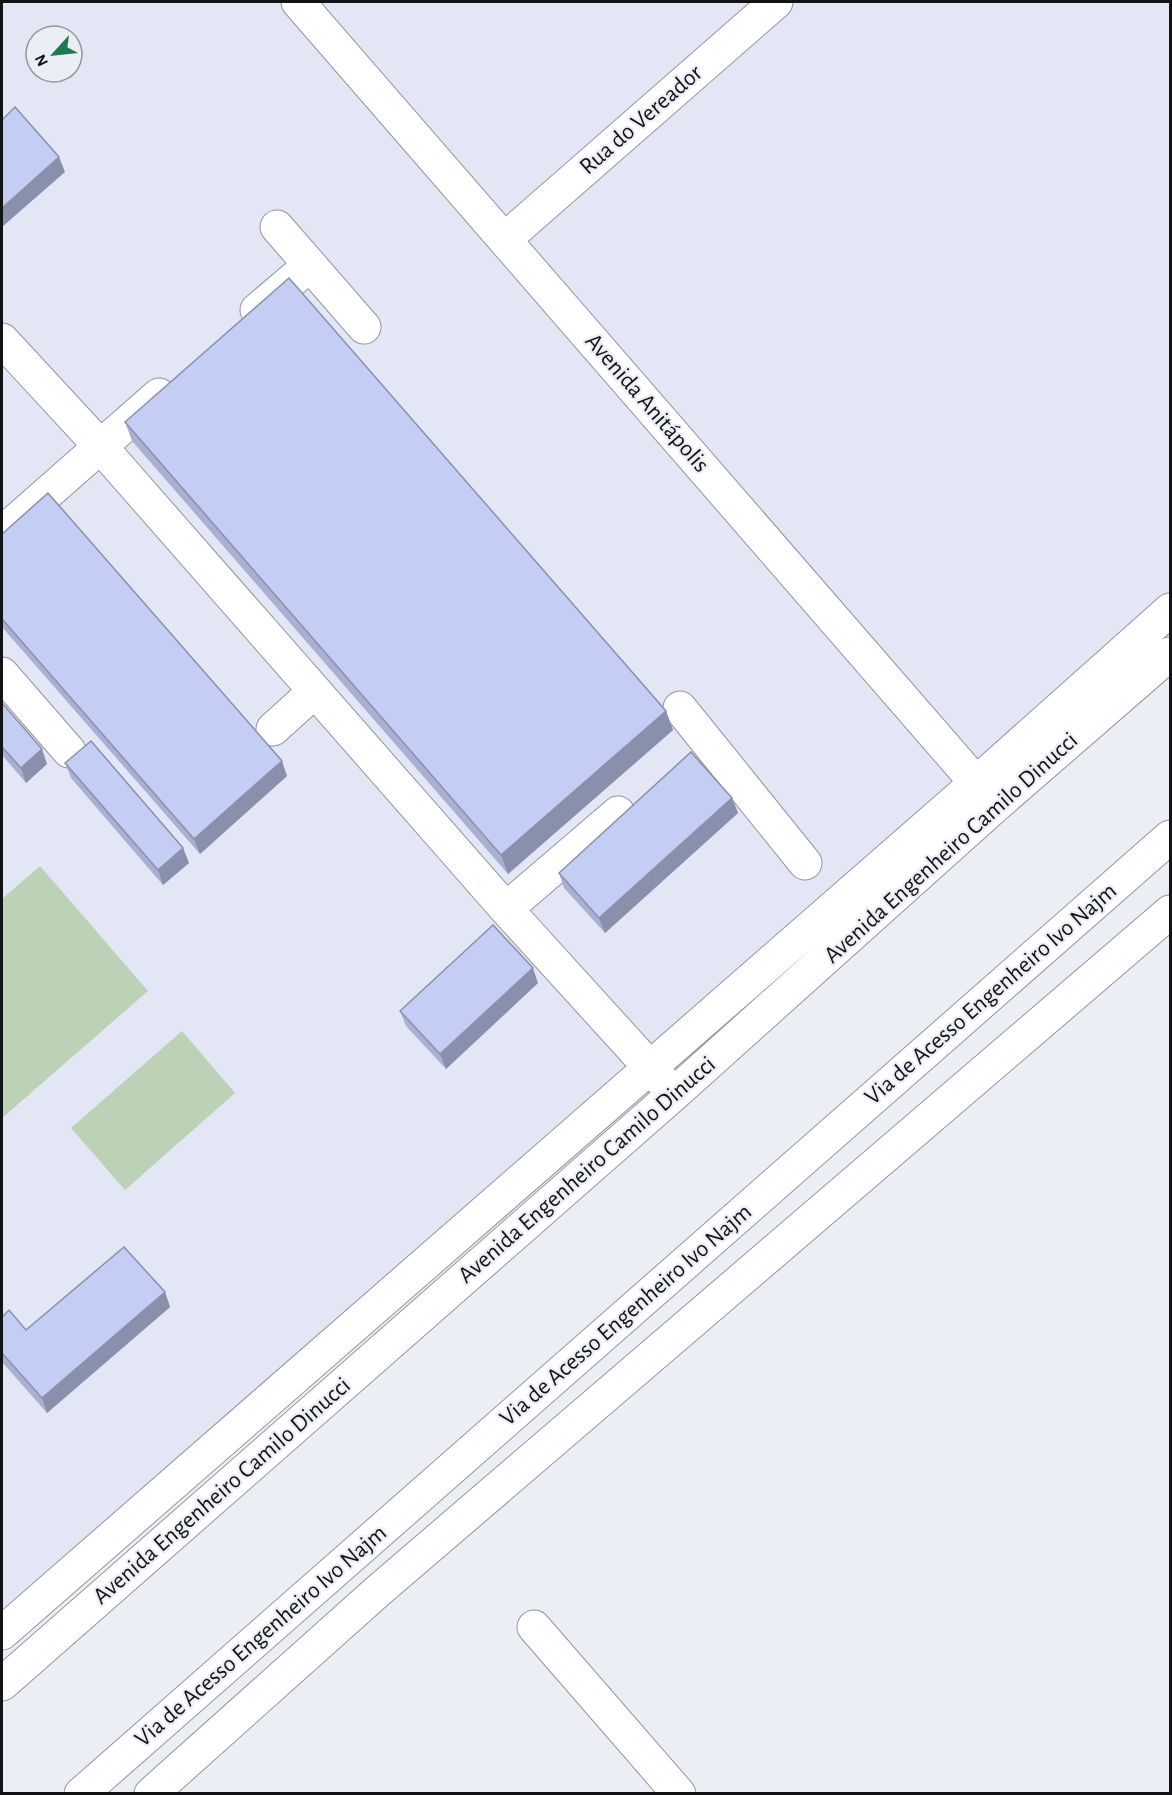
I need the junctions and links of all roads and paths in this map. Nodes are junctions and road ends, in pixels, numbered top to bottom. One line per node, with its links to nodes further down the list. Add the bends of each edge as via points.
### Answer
1 (298, 2): 4 (street, Avenida Anitápolis)
2 (776, 2): 4 (street, Rua do Vereador)
3 (277, 227): 5 (street)
4 (505, 240): 19 (street, Avenida Anitápolis)
5 (310, 265): 6 (street); 7 (street)
6 (364, 327)
7 (231, 333)
8 (2, 340): 10 (street)
9 (179, 378): 10 (street)
10 (100, 446): 11 (street); 15 (street)
11 (2, 532)
12 (1170, 610): 19 (street, Avenida Engenheiro Camilo Dinucci)
13 (1170, 654): 19 (street, Avenida Engenheiro Camilo Dinucci)
14 (2, 674): 18 (street)
15 (315, 691): 17 (street); 23 (street)
16 (680, 708): 22 (street)
17 (273, 729)
18 (69, 751)
19 (986, 794): 25 (street, Avenida Engenheiro Camilo Dinucci); 26 (street, Avenida Engenheiro Camilo Dinucci)
20 (618, 813): 23 (street)
21 (1170, 837): 30 (street, Via de Acesso Engenheiro Ivo Najm)
22 (806, 863)
23 (506, 909): 25 (street)
24 (1170, 912): 31 (street, Via de Acesso Engenheiro Ivo Najm, via 387,1584)
25 (651, 1067): 26 (street); 28 (street, Avenida Engenheiro Camilo Dinucci)
26 (674, 1094): 29 (street, Avenida Engenheiro Camilo Dinucci)
27 (534, 1628): 32 (street)
28 (2, 1633)
29 (2, 1684)
30 (81, 1794)
31 (151, 1794)
32 (679, 1794)

